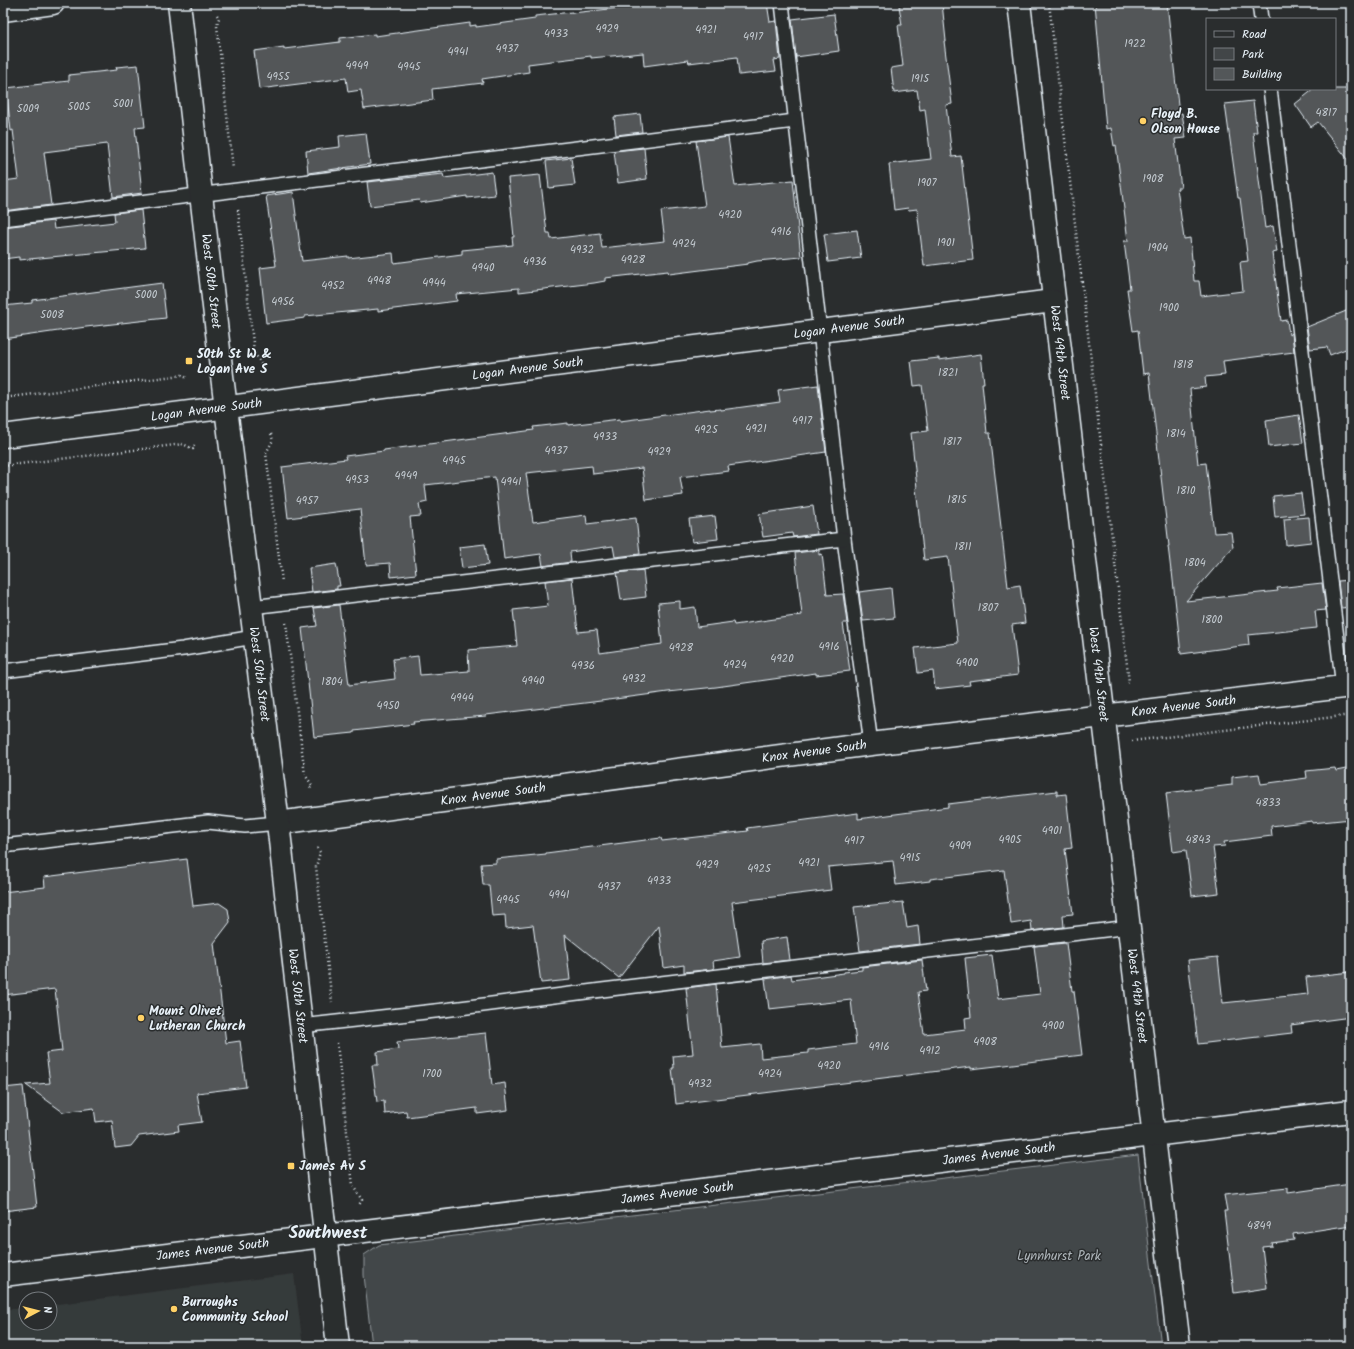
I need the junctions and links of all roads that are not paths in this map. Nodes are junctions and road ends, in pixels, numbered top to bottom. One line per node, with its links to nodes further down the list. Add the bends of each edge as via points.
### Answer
1 (53, 3): 6 (street)
2 (179, 3): 10 (street, West 50th Street)
3 (782, 3): 9 (lane)
4 (1019, 3): 12 (street, West 49th Street)
5 (1259, 3): 7 (lane)
6 (3, 10)
7 (1261, 18)
8 (1270, 90): 20 (lane)
9 (795, 121): 10 (lane); 13 (lane)
10 (201, 194): 11 (lane); 14 (street, West 50th Street)
11 (3, 219)
12 (1053, 301): 13 (street, Logan Avenue South); 21 (street, West 49th Street)
13 (820, 332): 14 (street, Logan Avenue South); 16 (lane)
14 (226, 408): 15 (street, Logan Avenue South); 17 (street, West 50th Street)
15 (3, 436)
16 (844, 539): 17 (lane); 22 (lane)
17 (251, 607): 18 (street, West 50th Street)
18 (254, 638): 19 (lane); 23 (street, West 50th Street)
19 (3, 671)
20 (1347, 686): 21 (street, Knox Avenue South)
21 (1104, 715): 22 (street, Knox Avenue South); 25 (street, West 49th Street)
22 (871, 744): 23 (street, Knox Avenue South)
23 (278, 823): 24 (lane, via 245,826 208,822); 26 (street, West 50th Street)
24 (3, 846)
25 (1130, 927): 26 (lane); 28 (street, West 49th Street)
26 (301, 1026): 29 (street, West 50th Street)
27 (1351, 1111): 28 (street, James Avenue South)
28 (1154, 1135): 29 (street, James Avenue South); 32 (street, West 49th Street)
29 (325, 1236): 30 (street, James Avenue South); 31 (street, West 50th Street)
30 (3, 1275)
31 (338, 1346)
32 (1179, 1346)

